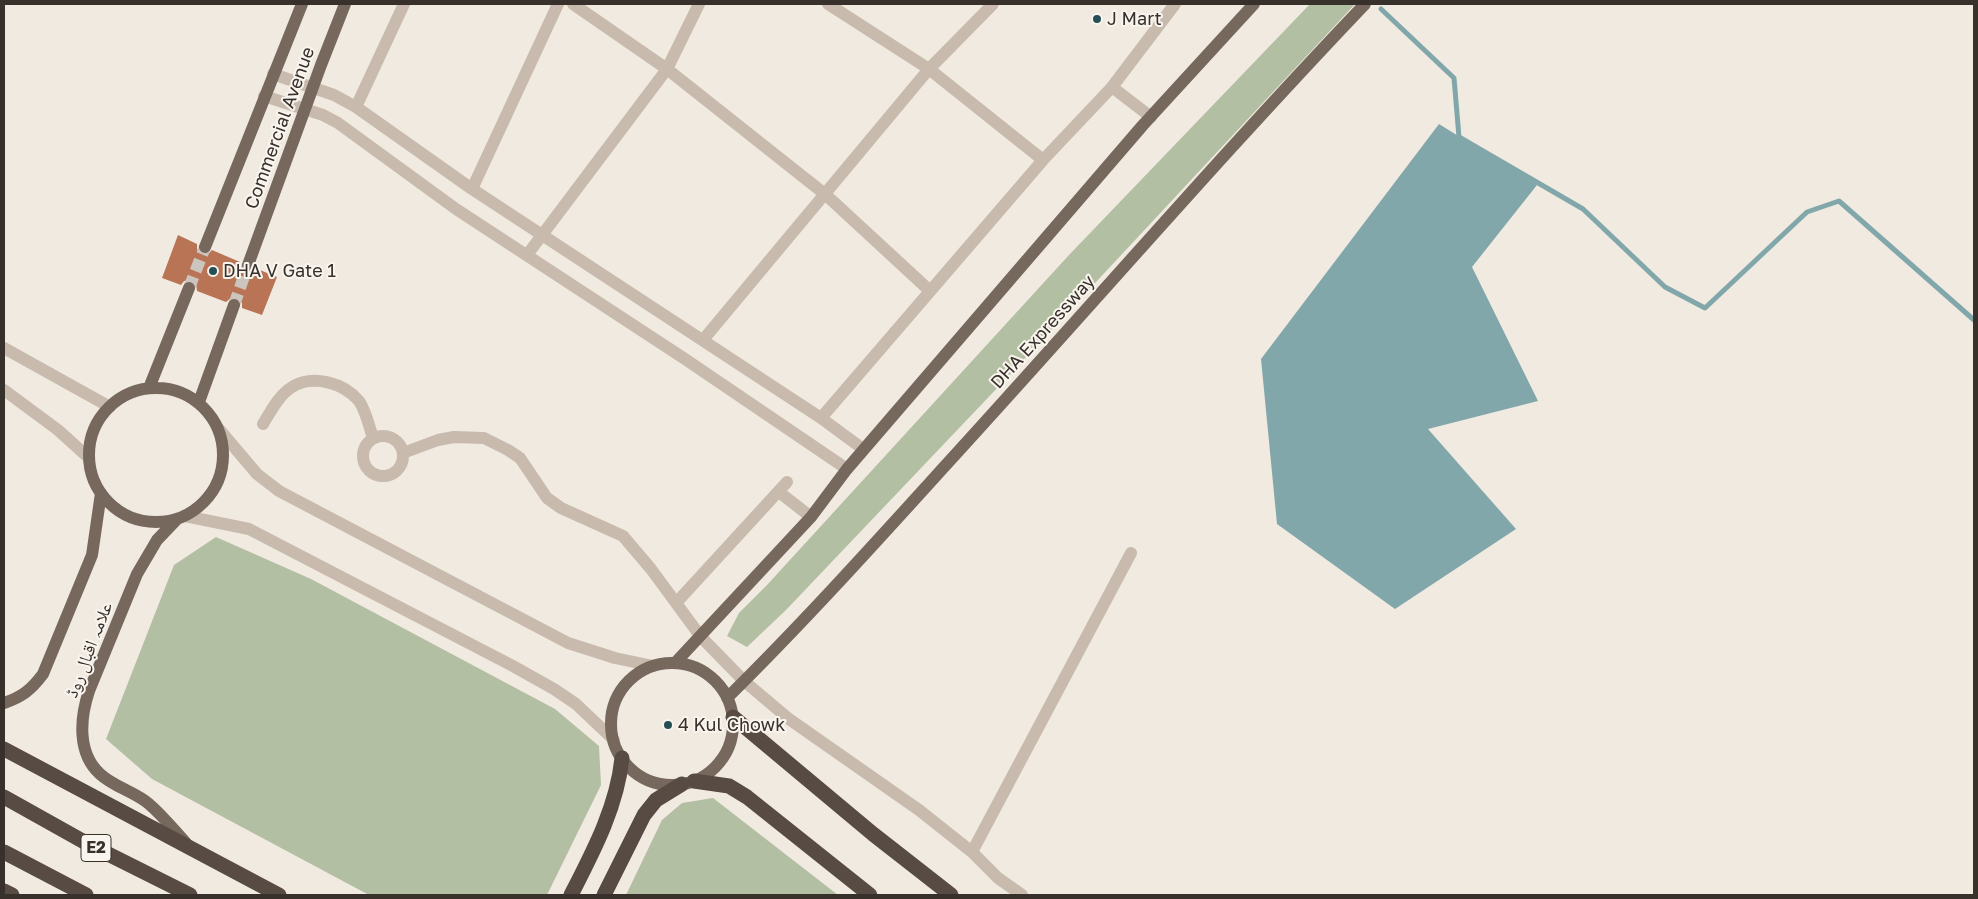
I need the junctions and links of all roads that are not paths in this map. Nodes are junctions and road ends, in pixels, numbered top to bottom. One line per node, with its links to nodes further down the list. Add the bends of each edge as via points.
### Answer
1 (302, 4): 14 (main road, Commercial Avenue)
2 (345, 4): 15 (main road, Commercial Avenue)
3 (404, 4): 18 (street)
4 (558, 4): 22 (street)
5 (573, 4): 12 (street)
6 (699, 4): 12 (street)
7 (828, 4): 13 (street)
8 (993, 4): 13 (street)
9 (1175, 4): 16 (street)
10 (1254, 4): 20 (main road)
11 (1365, 4): 53 (main road, DHA Expressway, via 1219,161 819,606)
12 (667, 69): 23 (street); 24 (street)
13 (929, 69): 21 (street); 23 (street)
14 (277, 75): 15 (street); 17 (main road, Commercial Avenue)
15 (313, 87): 18 (street); 19 (main road, Commercial Avenue)
16 (1112, 87): 20 (street); 21 (street)
17 (268, 97): 19 (street); 25 (main road, Commercial Avenue)
18 (356, 107): 22 (street)
19 (305, 109): 26 (street, via 338,123 456,209); 27 (main road, Commercial Avenue)
20 (1150, 118): 41 (main road)
21 (1043, 160): 29 (street)
22 (472, 189): 24 (street)
23 (826, 195): 29 (street); 31 (street)
24 (542, 236): 26 (street); 31 (street)
25 (205, 247)
26 (527, 255): 44 (street)
27 (248, 266)
28 (189, 288): 33 (main road)
29 (929, 290): 37 (street)
30 (234, 305): 35 (main road)
31 (703, 340): 37 (street)
32 (4, 348): 36 (street)
33 (149, 388): 35 (main road, علامہ اقبال روڈ, via 174,390); 36 (main road, علامہ اقبال روڈ, via 128,394)
34 (4, 390): 43 (street)
35 (199, 402): 39 (main road, علامہ اقبال روڈ)
36 (110, 407): 43 (main road, علامہ اقبال روڈ, via 92,435)
37 (821, 418): 41 (street)
38 (263, 424): 40 (street, via 292,386 311,380 345,388 360,402)
39 (218, 428): 46 (main road, علامہ اقبال روڈ, via 224,453 219,479 206,500); 52 (street, via 257,474 279,491 568,643)
40 (373, 438): 42 (street, via 392,437); 42 (street, via 362,454 366,467 376,475 396,472)
41 (863, 449): 44 (main road)
42 (404, 453): 49 (street, via 454,437 484,438 508,450 520,458 547,498 560,508 623,536)
43 (89, 458): 45 (main road, علامہ اقبال روڈ)
44 (847, 469): 47 (main road)
45 (101, 492): 46 (main road, علامہ اقبال روڈ, via 118,510 140,520 152,522); 55 (main road, علامہ اقبال روڈ, via 92,555 43,674 19,698)
46 (181, 517): 57 (street, via 249,529 554,689 576,704); 62 (main road, علامہ اقبال روڈ, via 157,540 137,574 89,691 82,731 90,762 101,774 148,803)
47 (811, 517): 49 (street, via 783,487); 50 (main road)
48 (1131, 552): 64 (street)
49 (676, 603): 50 (street)
50 (701, 637): 51 (main road); 53 (street)
51 (675, 663): 52 (main road); 54 (main road, via 701,670)
52 (653, 666): 57 (main road, via 622,690 612,714)
53 (744, 681): 54 (main road, DHA Expressway); 64 (street, via 789,719 919,810)
54 (727, 698): 56 (main road)
55 (4, 703)
56 (732, 717): 60 (main road, via 731,740 721,760 713,769); 73 (highway)
57 (614, 740): 59 (main road)
58 (4, 749): 62 (highway)
59 (622, 758): 60 (main road, via 638,774 659,784); 70 (highway, via 616,793)
60 (688, 782): 71 (highway, via 656,800 644,815); 72 (highway, via 729,786 747,797)
61 (4, 798): 68 (highway, E2)
62 (192, 849): 69 (highway)
63 (4, 852): 67 (highway)
64 (972, 852): 74 (street, via 998,878)
65 (4, 891): 66 (highway)
66 (12, 895)
67 (86, 895)
68 (190, 895)
69 (279, 895)
70 (571, 895)
71 (604, 895)
72 (870, 895)
73 (951, 895)
74 (1022, 895)

